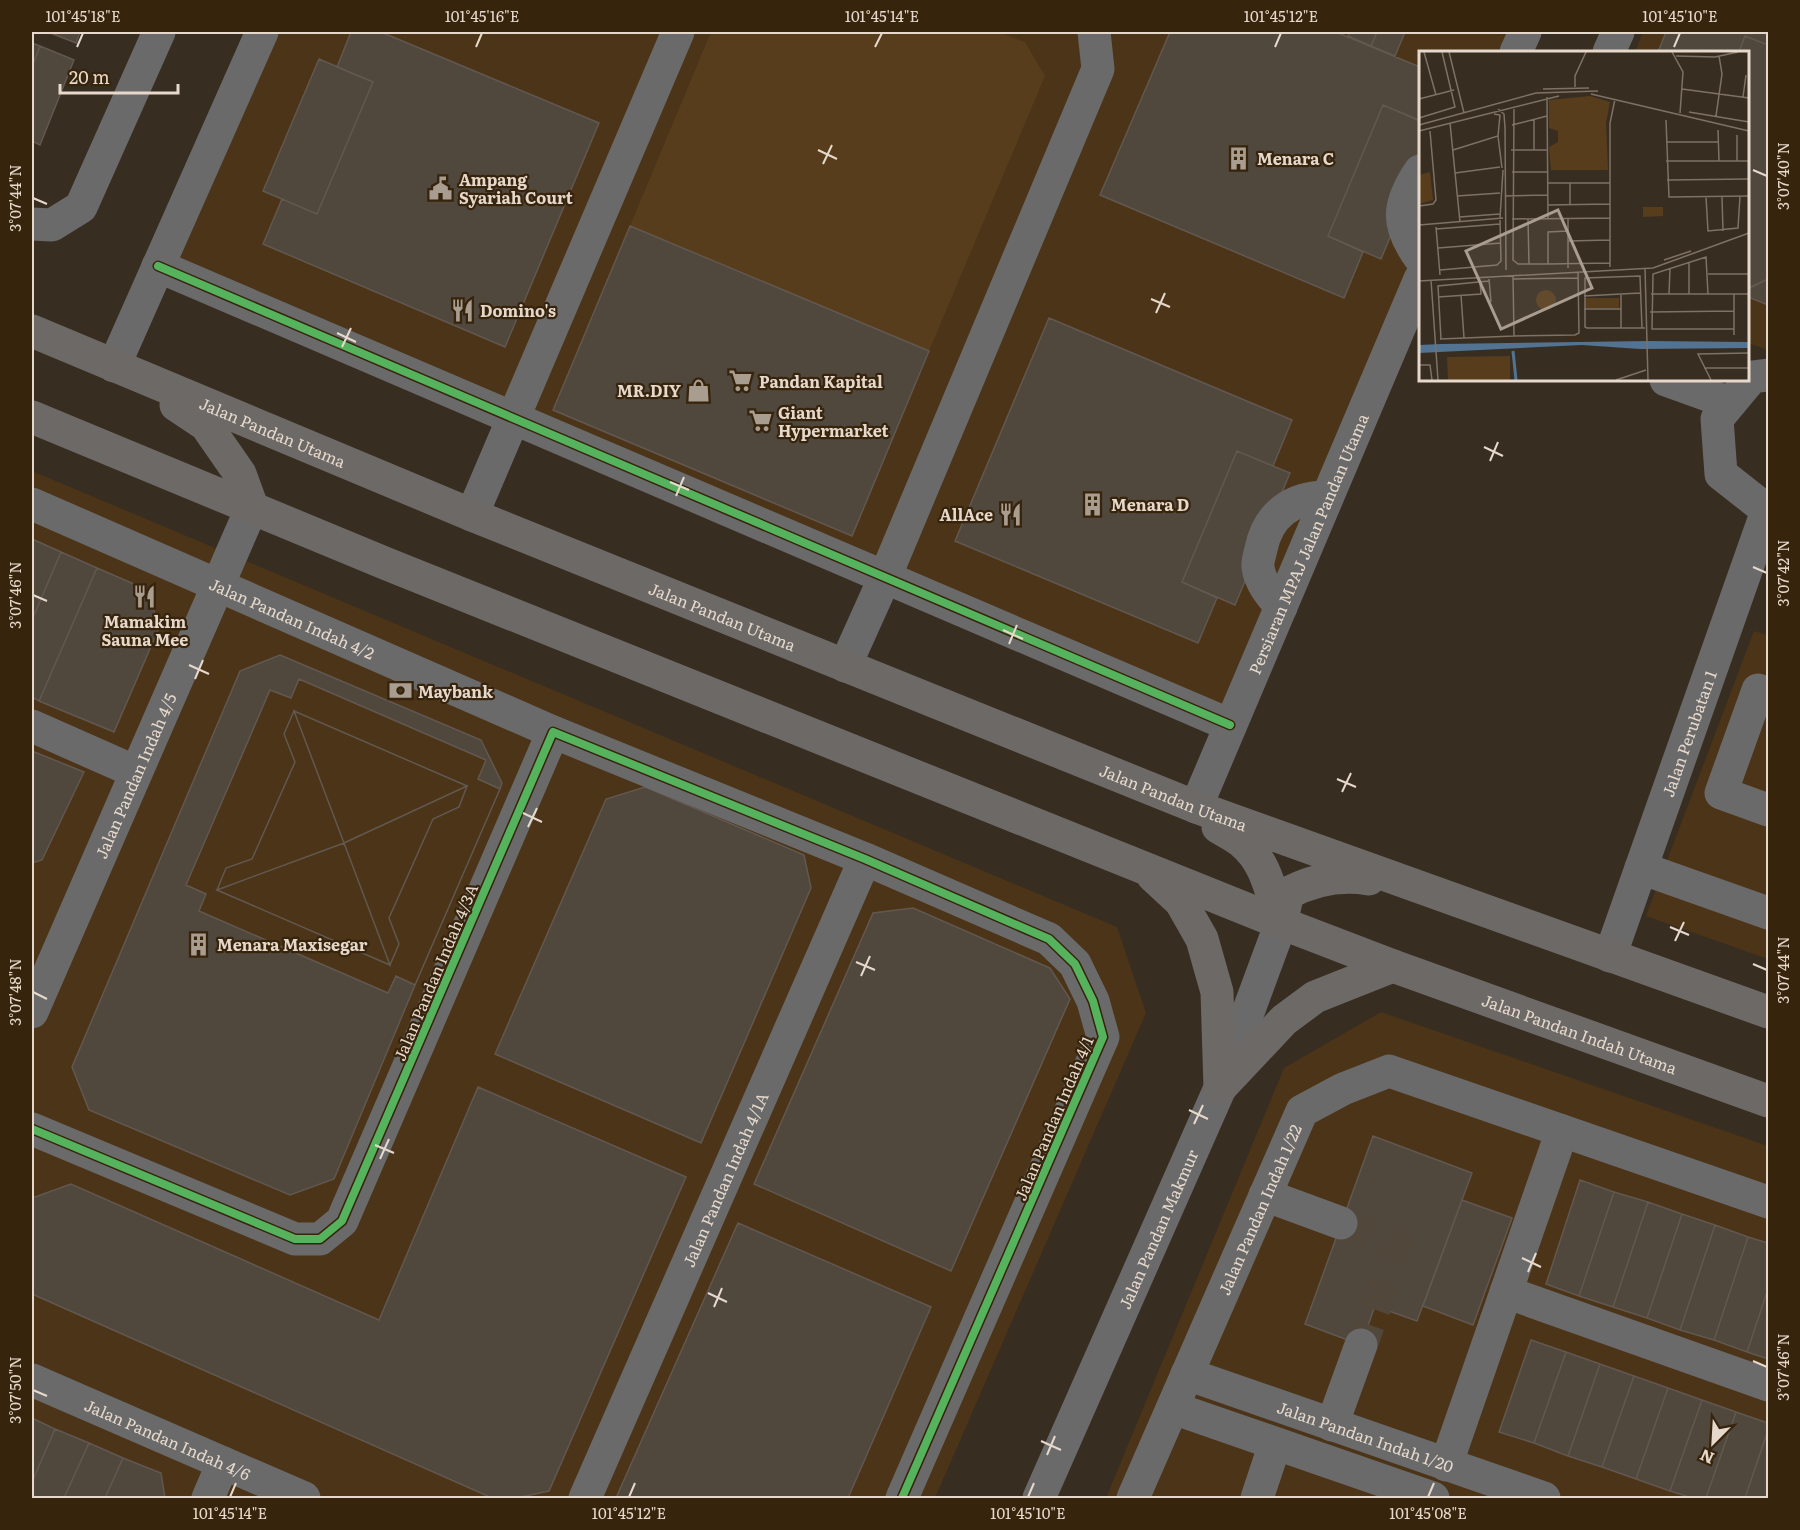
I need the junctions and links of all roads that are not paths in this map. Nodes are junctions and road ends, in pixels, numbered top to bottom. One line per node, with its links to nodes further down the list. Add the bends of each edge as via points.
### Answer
1 (159, 32): 10 (street, via 81,207 52,225)
2 (262, 32): 12 (street)
3 (678, 32): 22 (street)
4 (1094, 32): 28 (street, via 1098,69)
5 (1525, 32): 7 (street)
6 (1617, 32): 8 (street)
7 (1516, 51)
8 (1609, 51)
9 (1419, 172): 11 (street, via 1408,189 1401,220)
10 (32, 224)
11 (1419, 257)
12 (159, 266): 15 (street); 22 (street)
13 (1419, 281): 23 (street, Persiaran MPAJ Jalan Pandan Utama)
14 (32, 331): 15 (main road, Jalan Pandan Utama)
15 (114, 366): 25 (main road, via 206,425 240,474); 27 (main road, Jalan Pandan Utama)
16 (1768, 375): 19 (street)
17 (1669, 381): 20 (street)
18 (1749, 381): 20 (street)
19 (1749, 381)
20 (1730, 403): 26 (street, via 1717,419 1721,474)
21 (32, 417): 25 (main road)
22 (513, 418): 27 (street); 28 (street)
23 (1327, 497): 30 (street, Persiaran MPAJ Jalan Pandan Utama); 30 (street, via 1312,497 1284,508 1264,535 1258,566 1266,588)
24 (32, 504): 29 (street, Jalan Pandan Indah 4/2)
25 (252, 507): 29 (street, Jalan Pandan Indah 4/5); 41 (main road)
26 (1768, 511): 42 (street, Jalan Perubatan 1)
27 (472, 515): 31 (main road, Jalan Pandan Utama)
28 (885, 577): 31 (street); 33 (street)
29 (218, 585): 35 (street, Jalan Pandan Indah 4/2); 36 (street, Jalan Pandan Indah 4/5)
30 (1281, 607): 33 (street, Persiaran MPAJ Jalan Pandan Utama)
31 (845, 666): 37 (main road, Jalan Pandan Utama)
32 (1768, 693): 39 (street, via 1758,690 1721,793)
33 (1230, 725): 38 (street, Persiaran MPAJ Jalan Pandan Utama)
34 (32, 726): 36 (street)
35 (553, 732): 40 (street); 53 (street, Jalan Pandan Indah 4/3A, via 342,1221 320,1239 296,1239)
36 (136, 772): 46 (street, Jalan Pandan Indah 4/5)
37 (1162, 794): 38 (main road, Jalan Pandan Utama); 45 (main road, via 1242,841 1255,855 1266,871)
38 (1196, 807): 43 (main road, Jalan Pandan Utama)
39 (1768, 810)
40 (865, 859): 70 (street, Jalan Pandan Indah 4/1A); 71 (street, Jalan Pandan Indah 4/1, via 1050,939 1075,964 1093,1000 1103,1037)
41 (1130, 861): 45 (main road); 51 (main road, via 1181,902 1202,939 1217,992)
42 (1641, 868): 44 (street); 47 (street, Jalan Perubatan 1)
43 (1419, 888): 45 (main road, via 1356,877 1323,879 1288,893); 47 (main road)
44 (1768, 913)
45 (1281, 923): 48 (main road); 51 (street, Jalan Pandan Makmur)
46 (43, 955): 49 (street, Jalan Pandan Indah 4/5)
47 (1610, 956): 50 (main road)
48 (1393, 966): 51 (main road, via 1315,997 1284,1020); 52 (main road, Jalan Pandan Indah Utama)
49 (32, 1012)
50 (1768, 1012)
51 (1220, 1088): 72 (street, Jalan Pandan Makmur)
52 (1768, 1101)
53 (32, 1129)
54 (1562, 1131): 55 (street, Jalan Pandan Indah 1/22, via 1389,1071 1302,1111); 56 (street, Jalan Pandan Indah 1/22); 58 (street)
55 (1265, 1195): 57 (street); 60 (street, Jalan Pandan Indah 1/22)
56 (1768, 1202)
57 (1341, 1223)
58 (1506, 1292): 62 (street); 67 (street)
59 (1361, 1345): 64 (street)
60 (1187, 1374): 63 (street, Jalan Pandan Indah 1/22); 64 (street, Jalan Pandan Indah 1/20)
61 (32, 1380): 66 (street, Jalan Pandan Indah 4/6)
62 (1768, 1385)
63 (1173, 1408): 65 (street); 73 (street, Jalan Pandan Indah 1/22)
64 (1332, 1425): 67 (street, Jalan Pandan Indah 1/20)
65 (1275, 1444): 74 (street); 75 (street)
66 (223, 1463): 68 (street); 69 (street, Jalan Pandan Indah 4/6)
67 (1446, 1464): 76 (street, Jalan Pandan Indah 1/20)
68 (208, 1498)
69 (304, 1498)
70 (585, 1498)
71 (902, 1498)
72 (1039, 1498)
73 (1133, 1498)
74 (1257, 1498)
75 (1432, 1498)
76 (1544, 1498)

